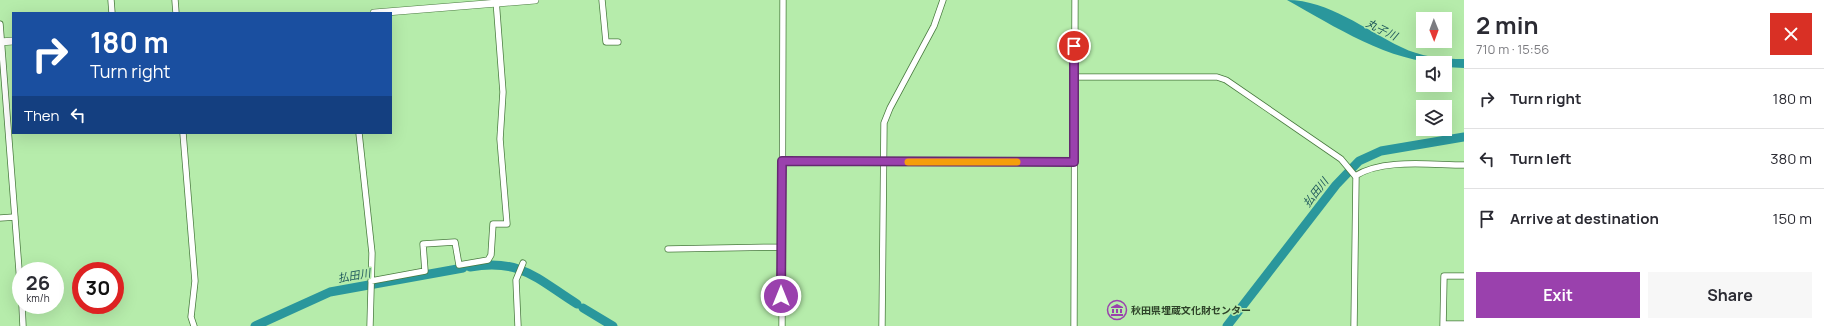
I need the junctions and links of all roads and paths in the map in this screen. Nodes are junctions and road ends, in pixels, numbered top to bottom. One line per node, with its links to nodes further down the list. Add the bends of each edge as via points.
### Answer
1 (111, 0): 9 (street)
2 (175, 0): 10 (street)
3 (535, 0): 8 (street)
4 (602, 0): 15 (street, via 606,42)
5 (783, 0): 20 (street)
6 (943, 0): 21 (street, via 934,26 886,115)
7 (1075, 0): 16 (street)
8 (496, 1): 11 (street); 32 (street, via 502,92 500,139 507,224 493,224 491,255 488,260 459,265 456,242 423,244 425,271)
9 (112, 12)
10 (176, 12)
11 (384, 12)
12 (0, 24): 14 (street)
13 (12, 41): 14 (street)
14 (1, 42): 17 (street)
15 (618, 42)
16 (1074, 77): 22 (street); 24 (street, via 1218,77 1328,149)
17 (11, 128): 25 (street)
18 (183, 134): 37 (street, via 195,281 191,317)
19 (359, 134): 32 (street, via 372,253)
20 (782, 161): 21 (street); 27 (street)
21 (883, 162): 22 (street); 41 (street)
22 (1074, 162): 42 (street)
23 (1464, 166): 24 (street, via 1379,166)
24 (1355, 175): 43 (street)
25 (15, 217): 26 (street); 29 (street)
26 (0, 218)
27 (781, 247): 28 (street); 40 (street)
28 (668, 249)
29 (18, 262)
30 (523, 263): 39 (street, via 518,274 516,290)
31 (1464, 276): 35 (street, via 1444,276)
32 (371, 281): 38 (street)
33 (22, 314): 36 (street)
34 (1464, 324): 35 (street)
35 (1443, 325)
36 (23, 326)
37 (194, 326)
38 (370, 326)
39 (518, 326)
40 (782, 326)
41 (882, 326)
42 (1074, 326)
43 (1354, 326)

